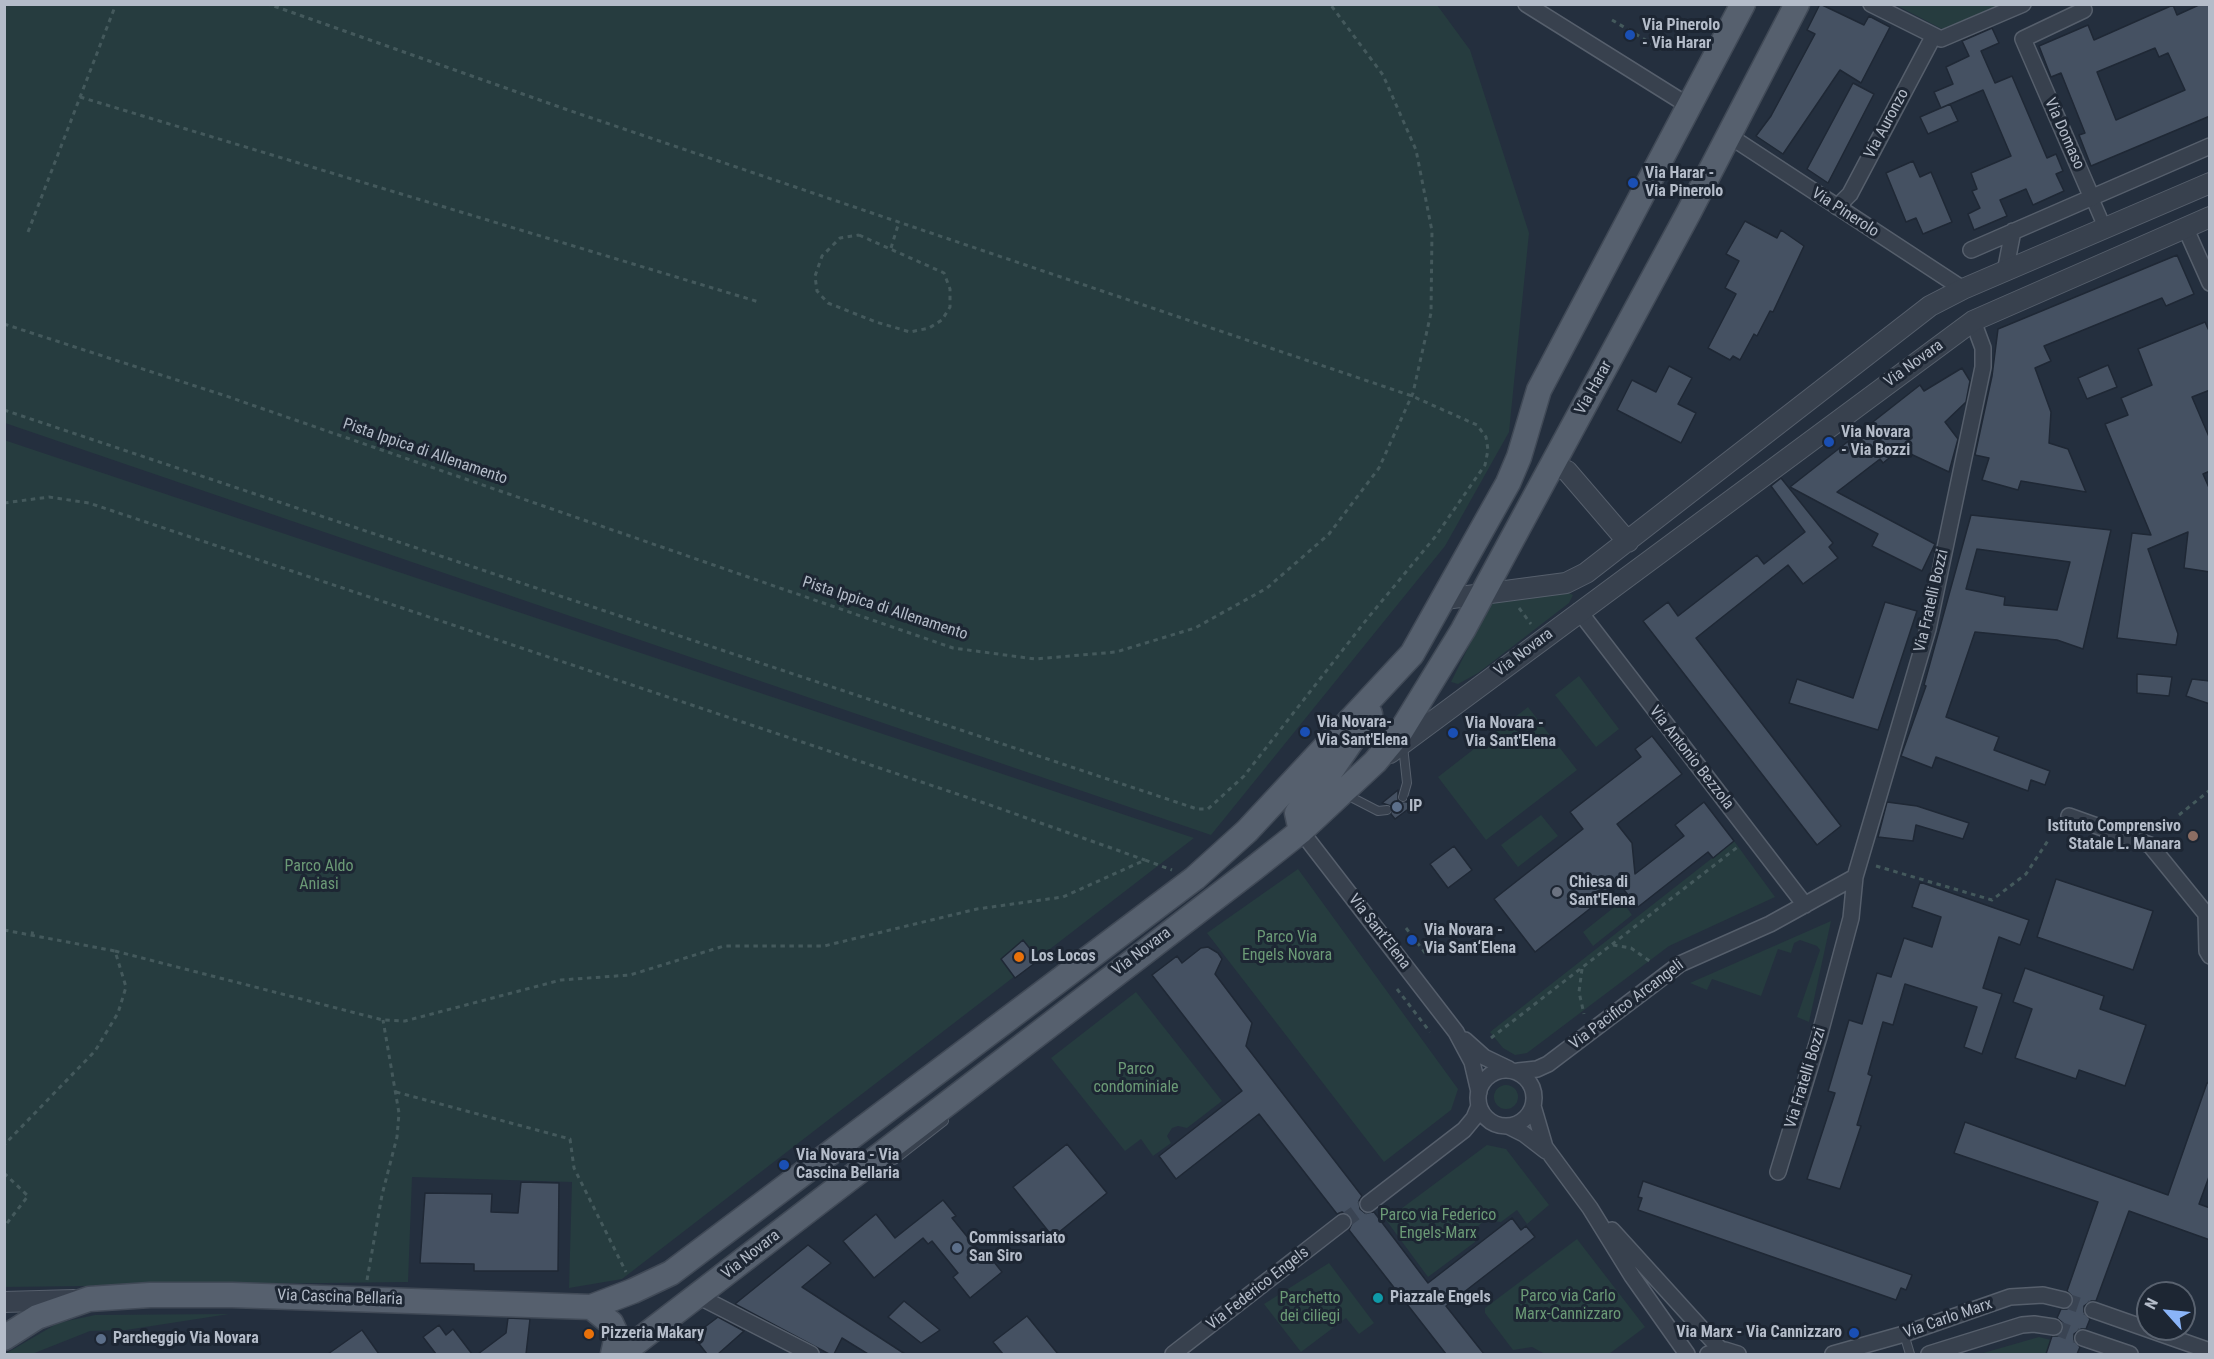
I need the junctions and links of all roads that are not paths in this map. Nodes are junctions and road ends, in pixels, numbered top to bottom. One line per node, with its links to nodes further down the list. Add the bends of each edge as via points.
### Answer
1 (1526, 4): 8 (street)
2 (1743, 4): 8 (main road)
3 (1797, 4): 9 (main road, Via Harar)
4 (1871, 4): 7 (street)
5 (2023, 4): 7 (street, via 1941,39)
6 (2084, 10): 12 (street, Via Domaso, via 2023,39)
7 (1933, 37): 13 (street, Via Auronzo, via 1850,194)
8 (1689, 106): 27 (main road, via 1539,390 1508,483)
9 (1728, 135): 13 (street, Via Pinerolo); 23 (main road, Via Harar)
10 (2210, 146): 12 (street)
11 (2210, 183): 16 (street)
12 (2092, 198): 16 (street, Via Domaso); 17 (street)
13 (1837, 207): 21 (street, Via Pinerolo)
14 (2210, 217): 15 (street, Via Novara)
15 (2186, 227): 20 (street); 22 (street, Via Novara)
16 (2105, 228): 19 (street)
17 (2013, 231): 18 (street); 19 (street)
18 (1971, 250)
19 (2005, 272): 21 (street)
20 (2210, 283)
21 (1963, 289): 24 (street, via 1930,306)
22 (1974, 321): 28 (street, Via Novara); 38 (street, Via Fratelli Bozzi, via 1983,348 1983,367 1928,628)
23 (1551, 464): 24 (street, via 1567,471); 26 (main road, Via Harar)
24 (1628, 542): 25 (street)
25 (1579, 576): 26 (street, via 1566,583); 28 (street)
26 (1483, 593): 27 (street); 30 (main road, Via Harar)
27 (1445, 598): 29 (main road, Via Novara)
28 (1579, 611): 30 (street, Via Novara); 39 (street, Via Antonio Bezzola)
29 (1412, 654): 36 (main road, Via Novara); 37 (main road, via 1298,813)
30 (1402, 738): 31 (main road, Via Harar); 33 (lane, via 1407,788)
31 (1375, 762): 32 (main road, Via Novara)
32 (1344, 794): 34 (lane, via 1378,811); 37 (main road, Via Novara)
33 (1403, 797)
34 (1387, 810)
35 (2069, 816): 40 (street, via 2150,845 2206,914 2206,951)
36 (1247, 831): 37 (main road); 48 (main road, Via Novara)
37 (1301, 831): 41 (street, Via Sant’Elena); 48 (main road, Via Novara)
38 (1855, 877): 39 (street); 50 (street, Via Fratelli Bozzi, via 1848,929)
39 (1805, 905): 42 (street, Via Pacifico Arcangeli, via 1680,964)
40 (2210, 956)
41 (1456, 1032): 43 (street, Via Sant’Elena, via 1484,1057); 44 (street, Via Sant’Elena, via 1472,1062)
42 (1548, 1064): 43 (street, Via Pacifico Arcangeli, via 1537,1069); 45 (street, Via Pacifico Arcangeli, via 1538,1079)
43 (1514, 1070): 44 (street, via 1491,1073 1484,1079); 45 (street, via 1526,1077)
44 (1479, 1099): 47 (street, via 1490,1121); 51 (street, via 1474,1118 1464,1130)
45 (1534, 1100): 47 (street, via 1526,1119); 49 (street, via 1538,1128)
46 (948, 1118): 48 (lane)
47 (1508, 1126): 49 (street)
48 (873, 1147): 54 (main road, Via Novara); 58 (main road, Via Novara, via 671,1273)
49 (1551, 1156): 52 (street)
50 (1778, 1172)
51 (1368, 1204)
52 (1590, 1208): 64 (street); 70 (street)
53 (1343, 1222): 69 (street, Via Federico Engels)
54 (698, 1296): 67 (main road, Via Novara); 68 (street)
55 (89, 1299): 57 (street, Via Cascina Bellaria); 58 (main road, Via Cascina Bellaria, via 232,1295); 62 (main road, Via Cascina Bellaria, via 37,1317)
56 (2064, 1300): 61 (street, Via Carlo Marx, via 2043,1295 2010,1297)
57 (4, 1302)
58 (591, 1307): 66 (main road, via 611,1323 617,1336)
59 (2093, 1310): 65 (street)
60 (2054, 1327): 74 (street, Via Carlo Marx, via 2022,1325)
61 (1904, 1334): 72 (street, Via Carlo Marx); 73 (lane)
62 (4, 1338)
63 (2083, 1338): 75 (street)
64 (1714, 1352): 71 (street)
65 (2210, 1352)
66 (613, 1354)
67 (621, 1354)
68 (811, 1354)
69 (1173, 1354)
70 (1687, 1354)
71 (1738, 1354)
72 (1833, 1354)
73 (1910, 1354)
74 (1929, 1354)
75 (2130, 1354)

